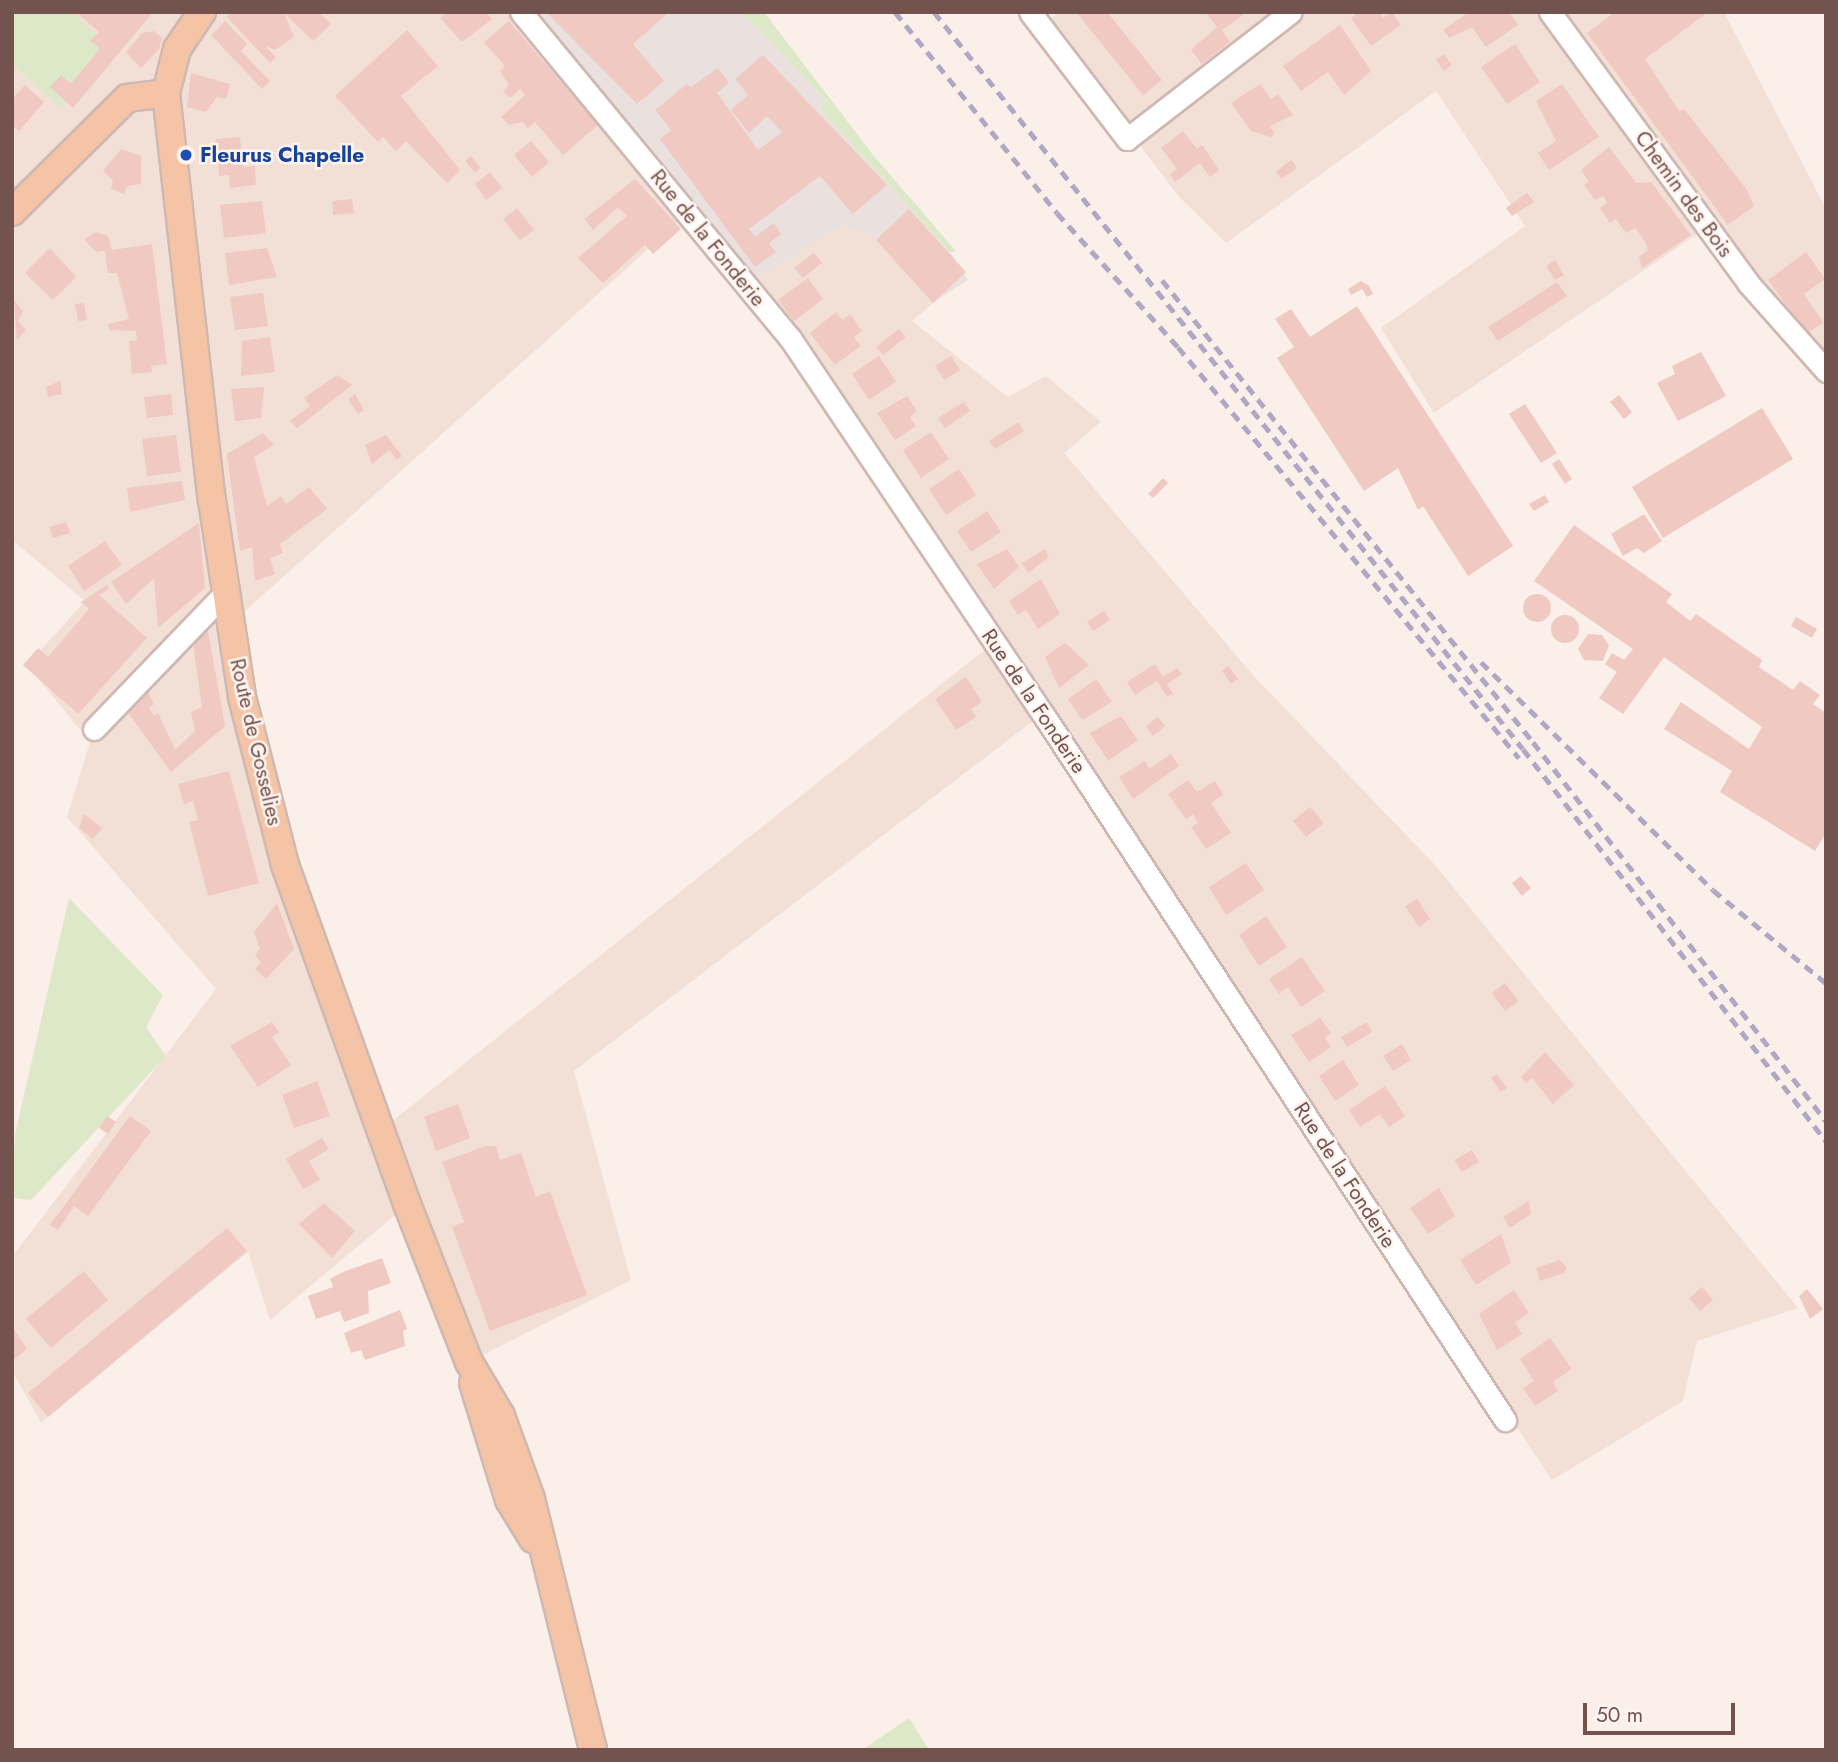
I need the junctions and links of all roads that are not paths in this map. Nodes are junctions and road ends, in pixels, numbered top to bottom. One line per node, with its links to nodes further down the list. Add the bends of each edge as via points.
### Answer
1 (202, 12): 6 (main road, via 177,49)
2 (522, 12): 11 (street, Rue de la Fonderie, via 790,338 1043,714)
3 (1030, 12): 4 (street, via 1127,139)
4 (1291, 12)
5 (1550, 12): 8 (street, Chemin des Bois, via 1748,283)
6 (166, 93): 7 (main road, via 127,98); 9 (main road, Route de Gosselies)
7 (12, 212)
8 (1826, 371)
9 (226, 593): 10 (street); 12 (main road, Route de Gosselies, via 242,697 285,865 469,1363 501,1416 531,1499)
10 (94, 729)
11 (1505, 1420)
12 (593, 1750)

